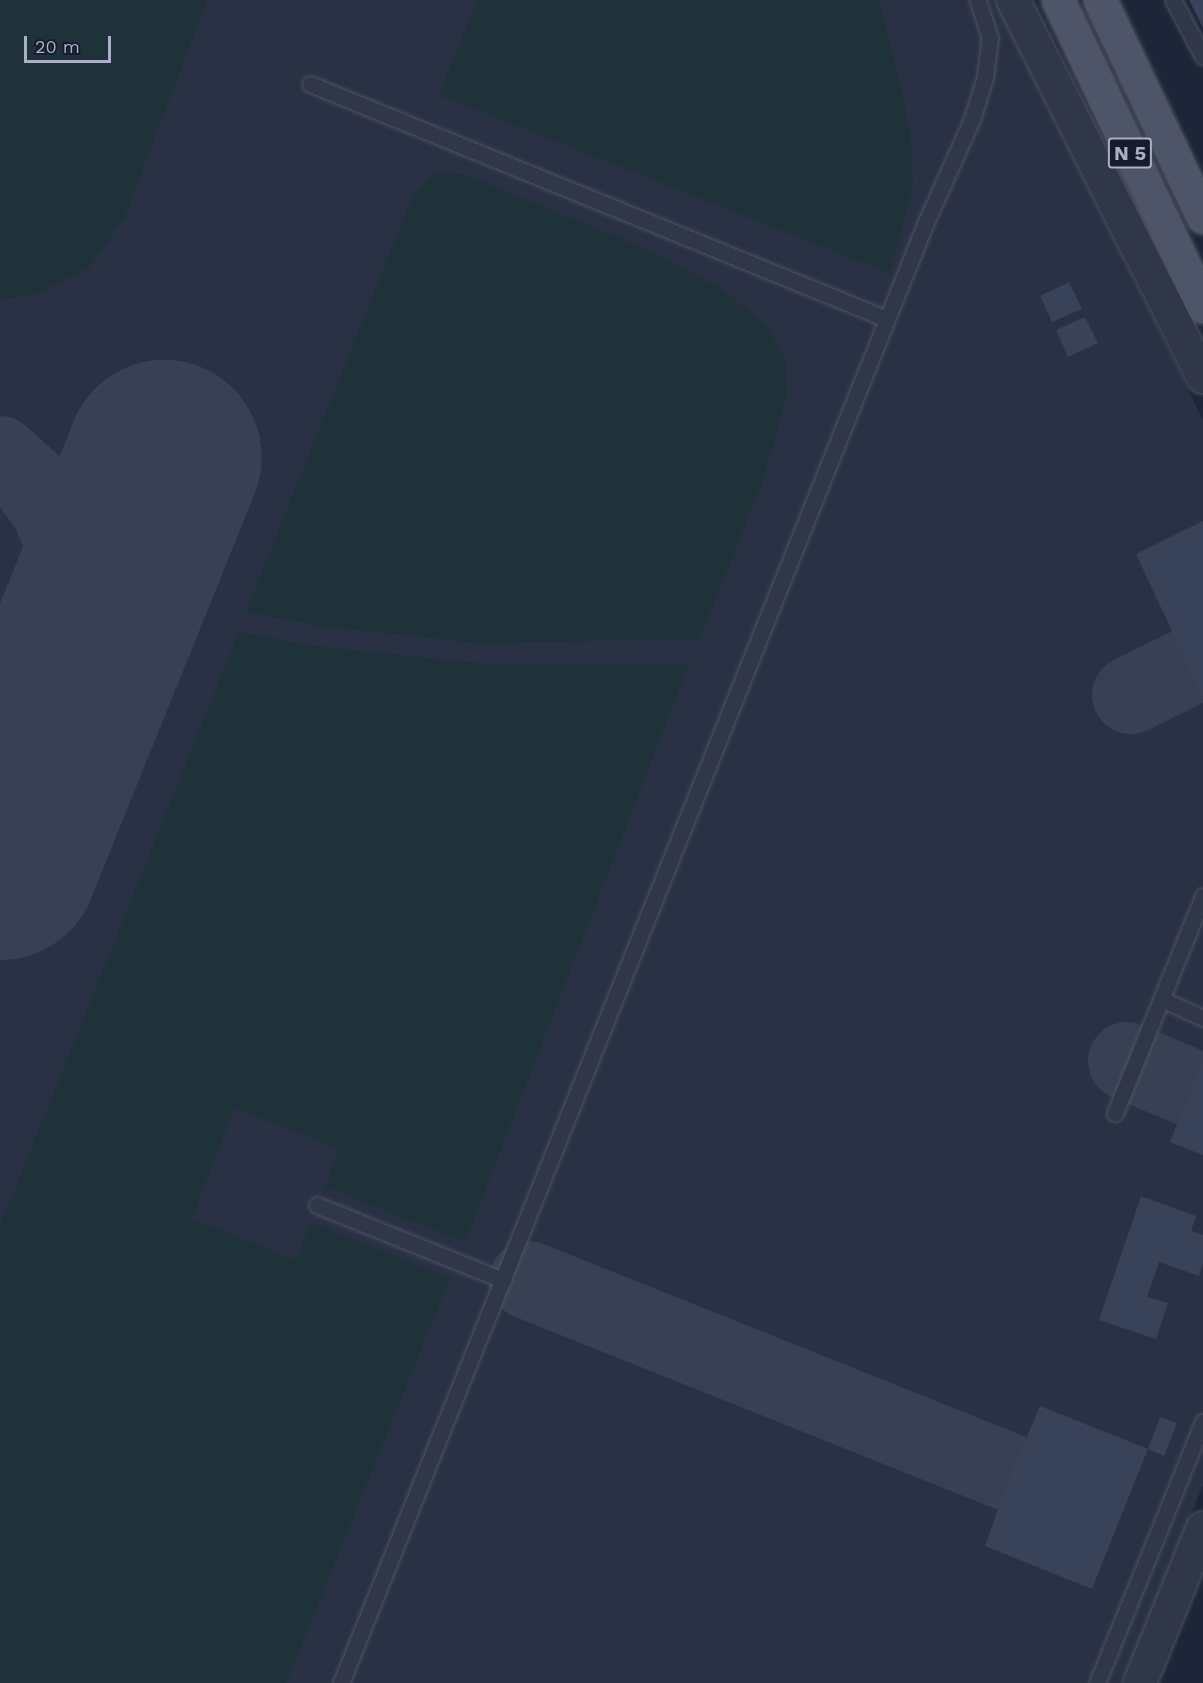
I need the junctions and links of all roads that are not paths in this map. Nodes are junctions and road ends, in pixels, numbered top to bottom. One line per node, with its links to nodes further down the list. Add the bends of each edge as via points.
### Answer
1 (978, 0): 10 (lane, via 990,38 985,77 972,118)
2 (1013, 0): 11 (street)
3 (1058, 0): 9 (main road, N 5)
4 (1100, 0): 8 (main road, N 5)
5 (1173, 0): 6 (lane)
6 (1203, 57)
7 (310, 84): 10 (lane)
8 (1203, 217)
9 (1203, 306)
10 (888, 319): 17 (lane)
11 (1203, 377)
12 (1203, 896): 13 (lane)
13 (1161, 999): 14 (lane); 15 (lane)
14 (1203, 1018)
15 (1115, 1113)
16 (317, 1205): 17 (lane)
17 (503, 1280): 20 (lane)
18 (1203, 1422): 21 (lane)
19 (1203, 1528): 22 (street)
20 (340, 1683)
21 (1097, 1683)
22 (1140, 1683)

